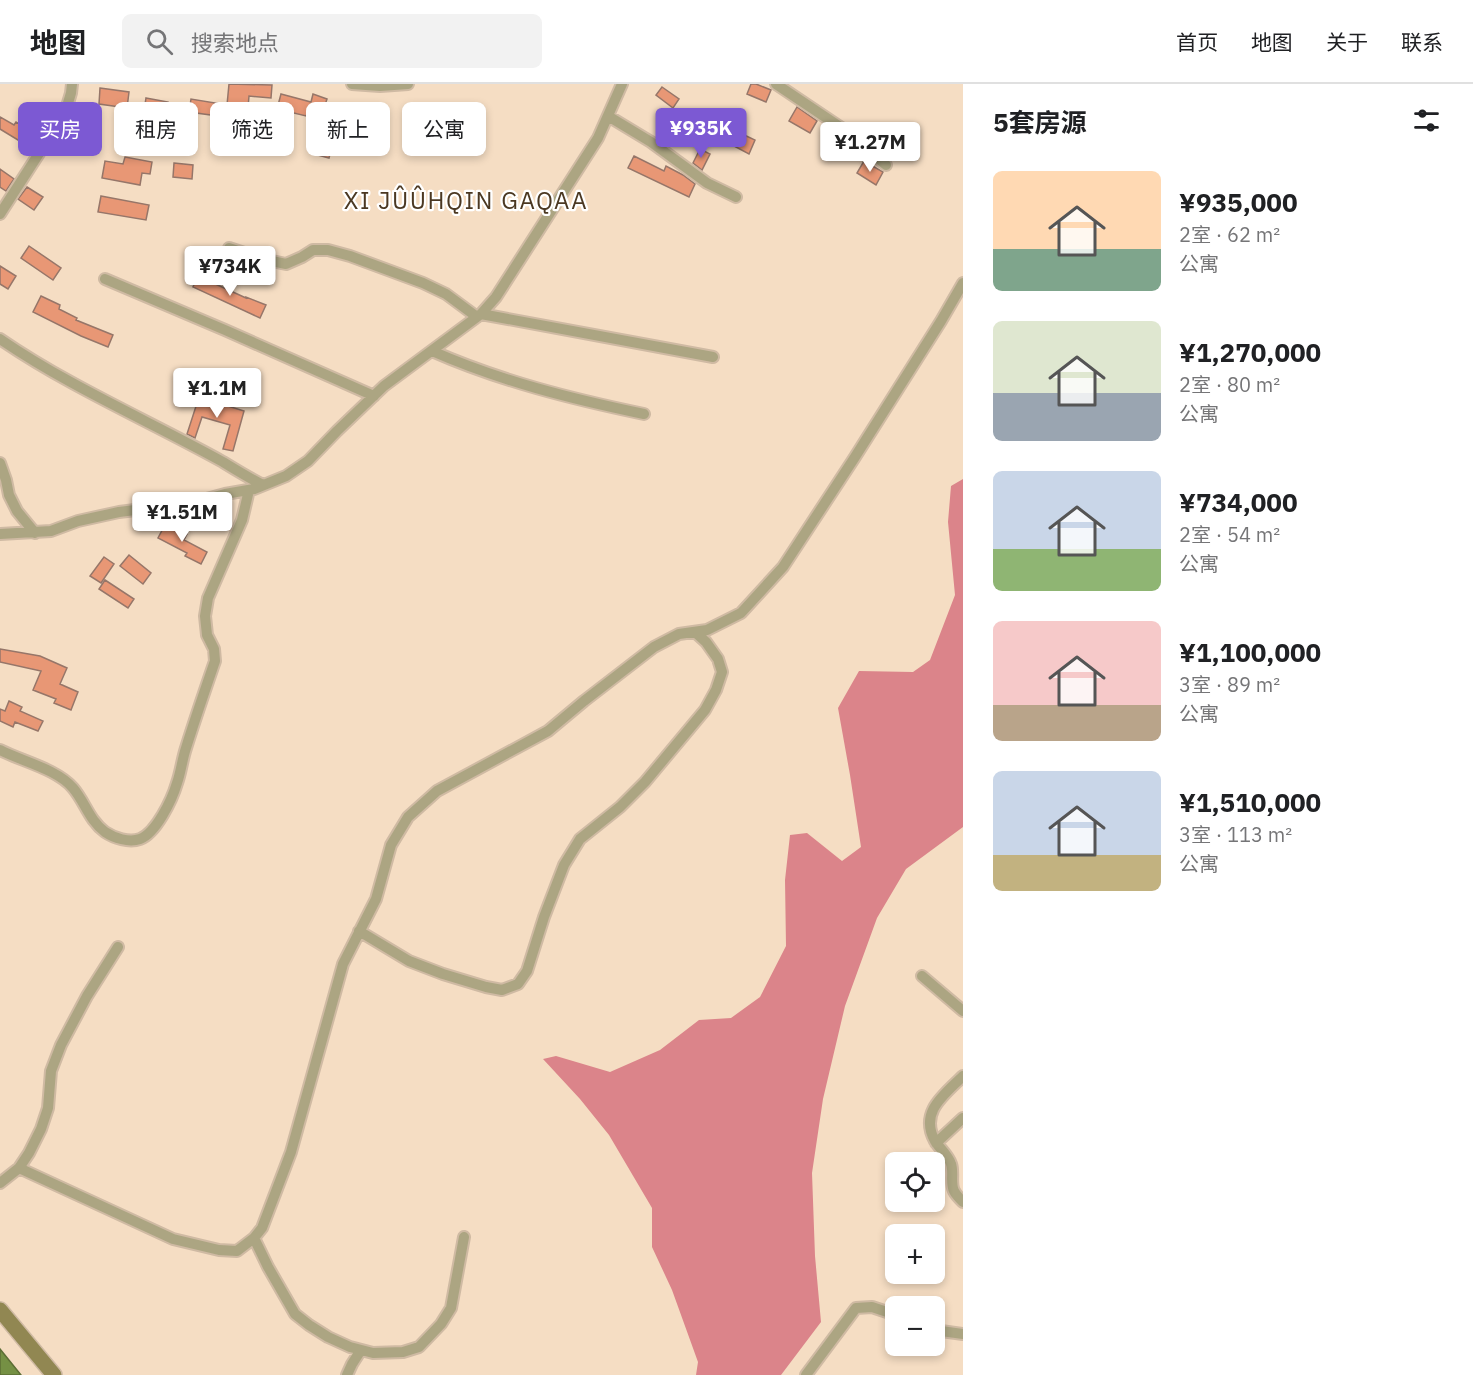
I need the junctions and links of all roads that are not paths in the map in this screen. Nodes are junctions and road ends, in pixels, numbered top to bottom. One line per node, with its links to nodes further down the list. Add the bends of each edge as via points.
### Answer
1 (72, 84): 9 (street, via 65,113)
2 (352, 84): 3 (street)
3 (408, 84)
4 (622, 84): 6 (street)
5 (776, 84): 7 (street, via 843,129)
6 (608, 116): 8 (street, via 707,183); 13 (street, via 564,192 496,297)
7 (886, 165)
8 (736, 197)
9 (0, 214)
10 (230, 248): 13 (street, via 286,264 313,250 350,256 431,287)
11 (105, 279): 17 (street)
12 (963, 283): 24 (street, via 783,567 741,613)
13 (479, 316): 15 (street); 16 (street)
14 (1, 342): 20 (street)
15 (432, 351): 17 (street); 18 (street, via 536,388)
16 (713, 357)
17 (374, 396): 20 (street, via 308,461)
18 (644, 414)
19 (0, 464): 22 (street, via 17,511)
20 (263, 485): 21 (street)
21 (249, 490): 22 (street, via 192,503 119,512); 25 (street, via 242,520 208,598 207,635 215,661 181,761 178,782 168,806 149,833 138,840 105,832 72,787 48,771)
22 (35, 533): 23 (street)
23 (0, 534)
24 (695, 632): 26 (street, via 679,634 654,647 548,731 437,791 408,817 391,845 376,899); 26 (street, via 718,659 722,672 716,690 705,710 645,782 580,839 564,865 527,971 518,984 502,990 443,974 410,961)
25 (0, 750)
26 (359, 931): 37 (street, via 343,964 291,1152 262,1228)
27 (118, 947): 33 (street, via 61,1045 51,1071 48,1108 41,1129)
28 (922, 976): 29 (street)
29 (963, 1011)
30 (963, 1076): 32 (street, via 930,1116 929,1127)
31 (963, 1118): 32 (street)
32 (936, 1143): 35 (street, via 952,1165 953,1190)
33 (19, 1168): 34 (street); 37 (street, via 173,1239 237,1251)
34 (0, 1184)
35 (963, 1202)
36 (464, 1237): 42 (street, via 451,1308 441,1324 419,1347 403,1352)
37 (254, 1238): 42 (street, via 295,1314 328,1336)
38 (0, 1310): 43 (main road)
39 (885, 1311): 45 (street, via 856,1308)
40 (945, 1332): 41 (street)
41 (963, 1334)
42 (361, 1350): 44 (street)
43 (54, 1375)
44 (347, 1375)
45 (806, 1375)

